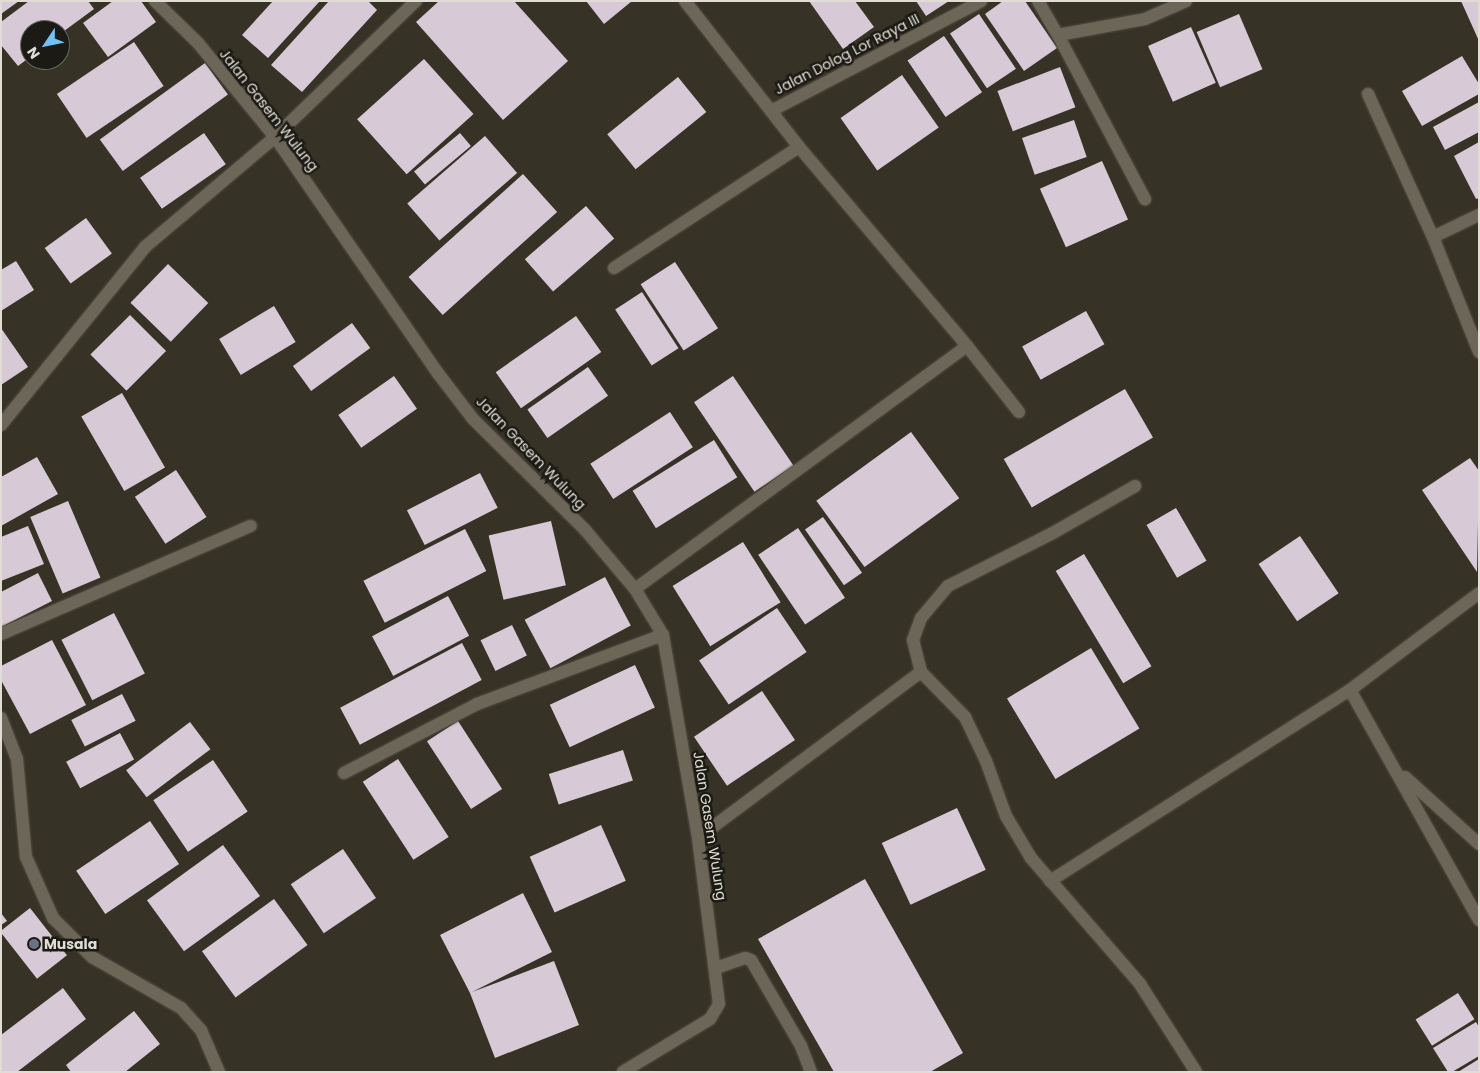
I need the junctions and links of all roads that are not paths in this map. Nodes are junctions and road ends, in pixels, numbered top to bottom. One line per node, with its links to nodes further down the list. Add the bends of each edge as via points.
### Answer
1 (156, 1): 10 (street, Jalan Gasem Wulung, via 198,43)
2 (416, 1): 10 (street)
3 (685, 1): 9 (street, Jalan Dolog Lor Raya III)
4 (981, 1): 9 (street, Jalan Dolog Lor Raya III)
5 (1038, 1): 7 (street)
6 (1186, 1): 7 (street, via 1145,18)
7 (1058, 35): 12 (street)
8 (1368, 94): 14 (street)
9 (771, 111): 11 (street)
10 (275, 137): 19 (street, via 145,247); 22 (street, Jalan Gasem Wulung, via 436,372 473,419 586,531)
11 (798, 147): 15 (street); 16 (street)
12 (1145, 199)
13 (1479, 215): 14 (street)
14 (1432, 238): 17 (street)
15 (614, 268)
16 (966, 346): 18 (street); 22 (street)
17 (1479, 352)
18 (1019, 412)
19 (1, 425)
20 (1135, 486): 26 (street, via 948,586 920,618 913,640)
21 (251, 526): 24 (street)
22 (635, 589): 25 (street, Jalan Gasem Wulung)
23 (1479, 593): 27 (street)
24 (1, 634)
25 (663, 635): 30 (street, via 477,704); 31 (street, Jalan Gasem Wulung)
26 (921, 672): 31 (street); 33 (street, via 965,717 986,761 1006,816 1031,858)
27 (1350, 690): 29 (street); 33 (street)
28 (1, 718): 37 (street, via 17,759 26,857 53,918 92,957 181,1008 201,1030)
29 (1396, 769): 32 (street); 34 (street)
30 (344, 773)
31 (698, 838): 35 (street, Jalan Gasem Wulung)
32 (1479, 844)
33 (1050, 881): 39 (street, via 1140,984)
34 (1479, 920)
35 (716, 968): 36 (street, via 745,958 751,960 801,1046); 38 (street, Jalan Gasem Wulung, via 719,1004 710,1019)
36 (810, 1069)
37 (220, 1072)
38 (624, 1072)
39 (1196, 1072)

